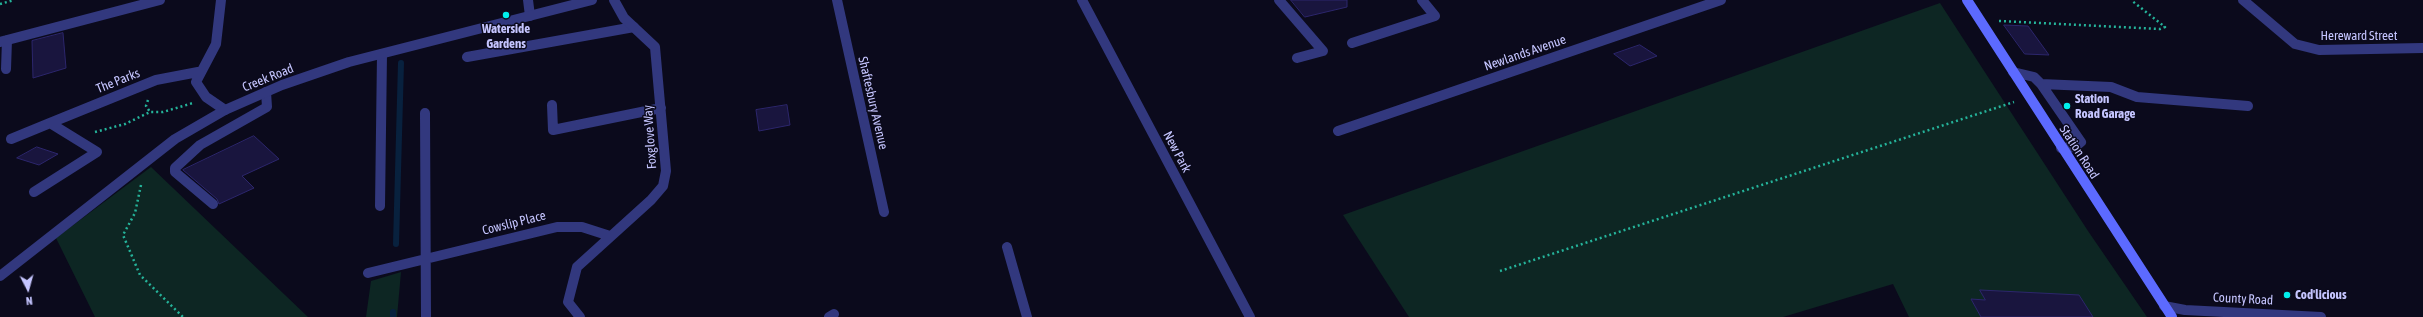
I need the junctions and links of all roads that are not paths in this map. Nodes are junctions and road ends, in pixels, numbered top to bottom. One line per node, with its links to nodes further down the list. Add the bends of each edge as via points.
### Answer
1 (160, 0): 15 (street)
2 (221, 0): 22 (street, via 215,48 210,60)
3 (528, 0): 13 (street)
4 (592, 0): 13 (street, Creek Road)
5 (614, 0): 14 (street, Foxglove Way, via 624,18)
6 (837, 0): 38 (street, Shaftesbury Avenue)
7 (1082, 0): 48 (street, New Park)
8 (1279, 0): 20 (street, via 1323,51)
9 (1422, 0): 16 (street, via 1435,16)
10 (1721, 0): 32 (street, Newlands Avenue)
11 (1967, 0): 23 (main road, Station Road)
12 (2243, 0): 17 (street, Hereward Street, via 2295,44 2319,50)
13 (530, 16): 18 (street, Creek Road)
14 (634, 27): 19 (street); 28 (street, Foxglove Way, via 655,47)
15 (4, 41): 21 (street)
16 (1352, 43)
17 (2423, 48)
18 (382, 54): 25 (street, Creek Road, via 349,62); 37 (street)
19 (467, 56)
20 (1297, 58)
21 (6, 69)
22 (198, 72): 29 (street, via 196,82 206,97); 31 (street, The Parks, via 144,84)
23 (2013, 72): 24 (street, via 2034,78); 34 (main road, Station Road)
24 (2041, 84): 27 (street, via 2111,87 2137,97); 34 (street, via 2082,142 2075,147)
25 (266, 92): 29 (street, Creek Road); 36 (street, via 267,108 200,145 175,168 175,172)
26 (552, 105): 28 (street, via 553,130)
27 (2248, 106)
28 (661, 108): 39 (street, Foxglove Way, via 666,171 663,186)
29 (225, 110): 43 (street, Creek Road, via 175,139)
30 (425, 113): 41 (street)
31 (50, 123): 33 (street, The Parks); 35 (street, via 75,141 97,152)
32 (1338, 131)
33 (11, 139)
34 (2061, 148): 44 (main road, Station Road)
35 (34, 192)
36 (213, 204)
37 (380, 206)
38 (884, 212)
39 (610, 236): 41 (street, Cowslip Place, via 582,228 557,226); 46 (street, Foxglove Way, via 577,266 568,302)
40 (1007, 247): 47 (street)
41 (426, 259): 42 (street, Cowslip Place); 45 (street)
42 (368, 273)
43 (0, 276)
44 (2164, 306): 49 (main road, Station Road); 50 (street, County Road, via 2185,310)
45 (426, 317)
46 (580, 317)
47 (1027, 317)
48 (1250, 317)
49 (2172, 317)
50 (2321, 317)

